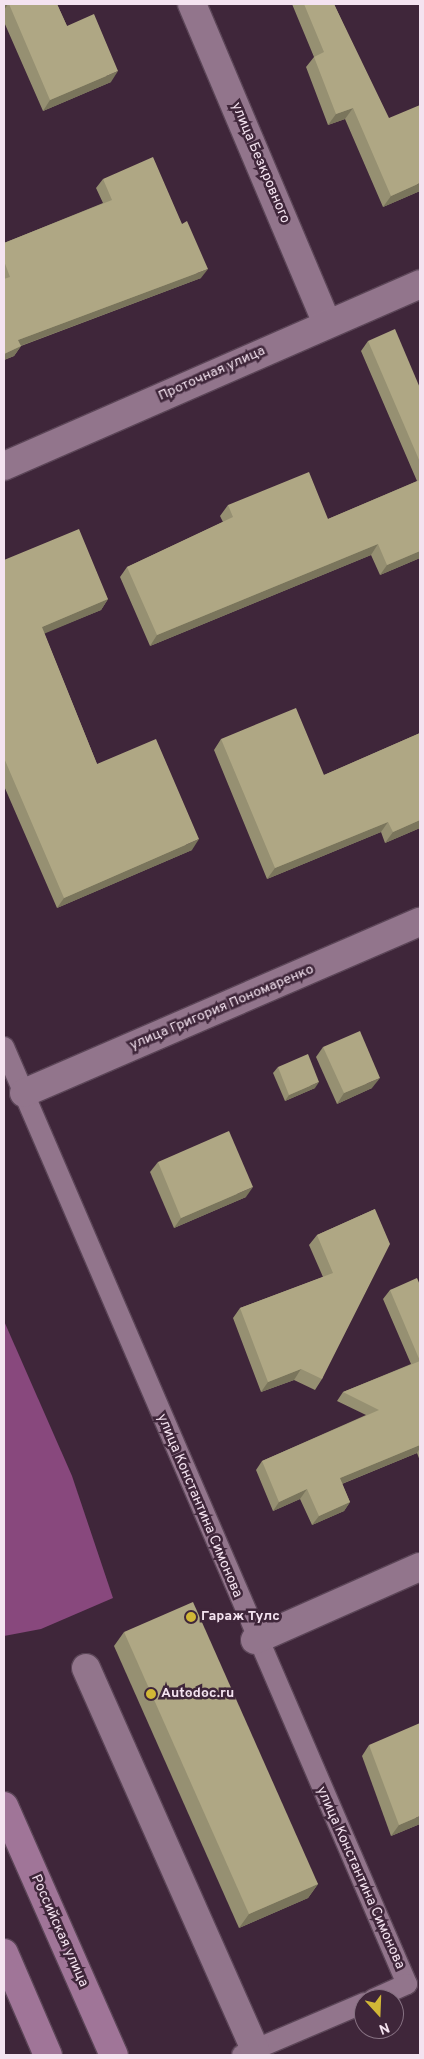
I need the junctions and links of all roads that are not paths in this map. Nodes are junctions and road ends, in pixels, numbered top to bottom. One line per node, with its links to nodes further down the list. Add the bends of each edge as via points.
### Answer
1 (192, 4): 3 (street, улица Безкровного)
2 (420, 284): 3 (street, Проточная улица)
3 (327, 322): 4 (street, Проточная улица)
4 (4, 466)
5 (420, 922): 7 (street, улица Григория Пономаренко)
6 (4, 1046): 7 (lane, улица Константина Симонова)
7 (24, 1093): 9 (lane, улица Константина Симонова)
8 (420, 1568): 9 (street)
9 (255, 1640): 13 (lane, улица Константина Симонова, via 407,1984)
10 (86, 1668): 15 (street)
11 (4, 1806): 17 (main road, Российская улица)
12 (4, 1953): 16 (main road)
13 (396, 1989)
14 (354, 2007): 15 (lane)
15 (248, 2053)
16 (48, 2055)
17 (114, 2055)

